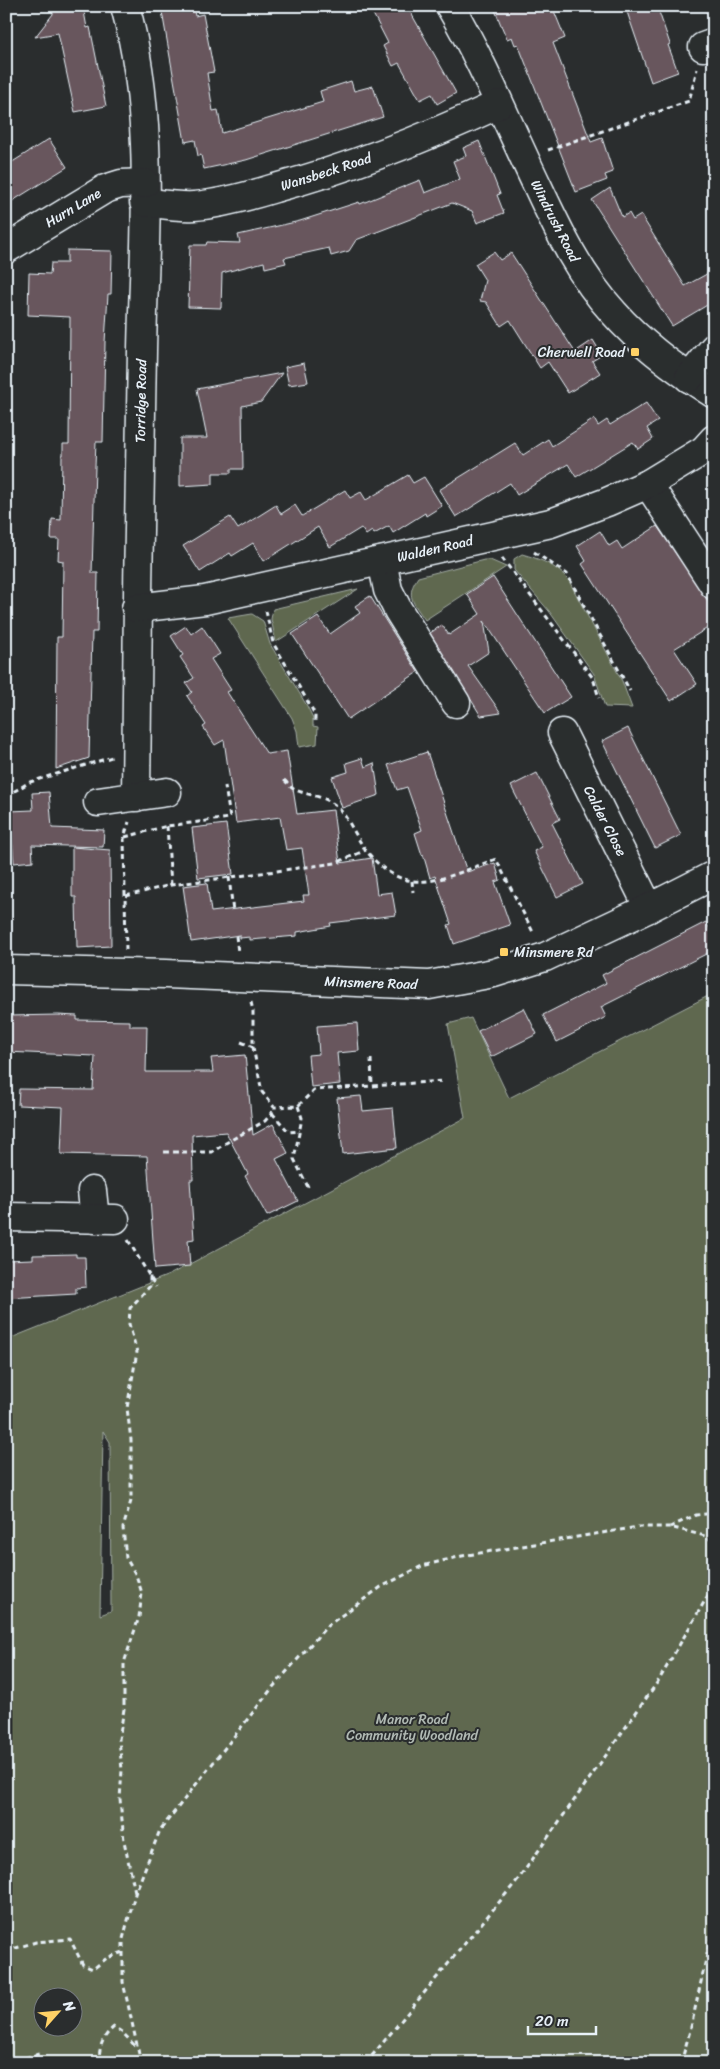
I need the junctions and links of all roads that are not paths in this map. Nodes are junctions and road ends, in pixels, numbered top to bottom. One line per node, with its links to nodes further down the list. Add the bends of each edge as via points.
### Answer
1 (125, 6): 4 (street, Torridge Road, via 145,118)
2 (450, 6): 3 (street, Windrush Road)
3 (499, 104): 4 (street, Wansbeck Road, via 391,151 262,192 193,206); 7 (street, Windrush Road, via 562,238 584,275 613,313 643,343)
4 (145, 193): 5 (street, Hurn Lane, via 121,184 105,188); 13 (street, Torridge Road)
5 (6, 249)
6 (714, 348): 7 (street)
7 (689, 378): 8 (street, Windrush Road)
8 (714, 394)
9 (714, 439): 10 (street, Walden Road, via 704,450)
10 (648, 484): 11 (street, Walden Road, via 551,523); 12 (street)
11 (382, 561): 13 (street, Walden Road, via 205,600); 14 (street, via 388,590 398,610)
12 (714, 585)
13 (136, 608): 17 (street, Torridge Road)
14 (456, 703)
15 (562, 733): 20 (street, Calder Close)
16 (167, 792): 17 (street)
17 (136, 797): 18 (street)
18 (98, 802)
19 (714, 875): 20 (street, Minsmere Road)
20 (649, 908): 21 (street, Minsmere Road, via 546,957 494,973 429,985)
21 (6, 970)
22 (92, 1190): 23 (street, via 105,1219)
23 (6, 1218)

